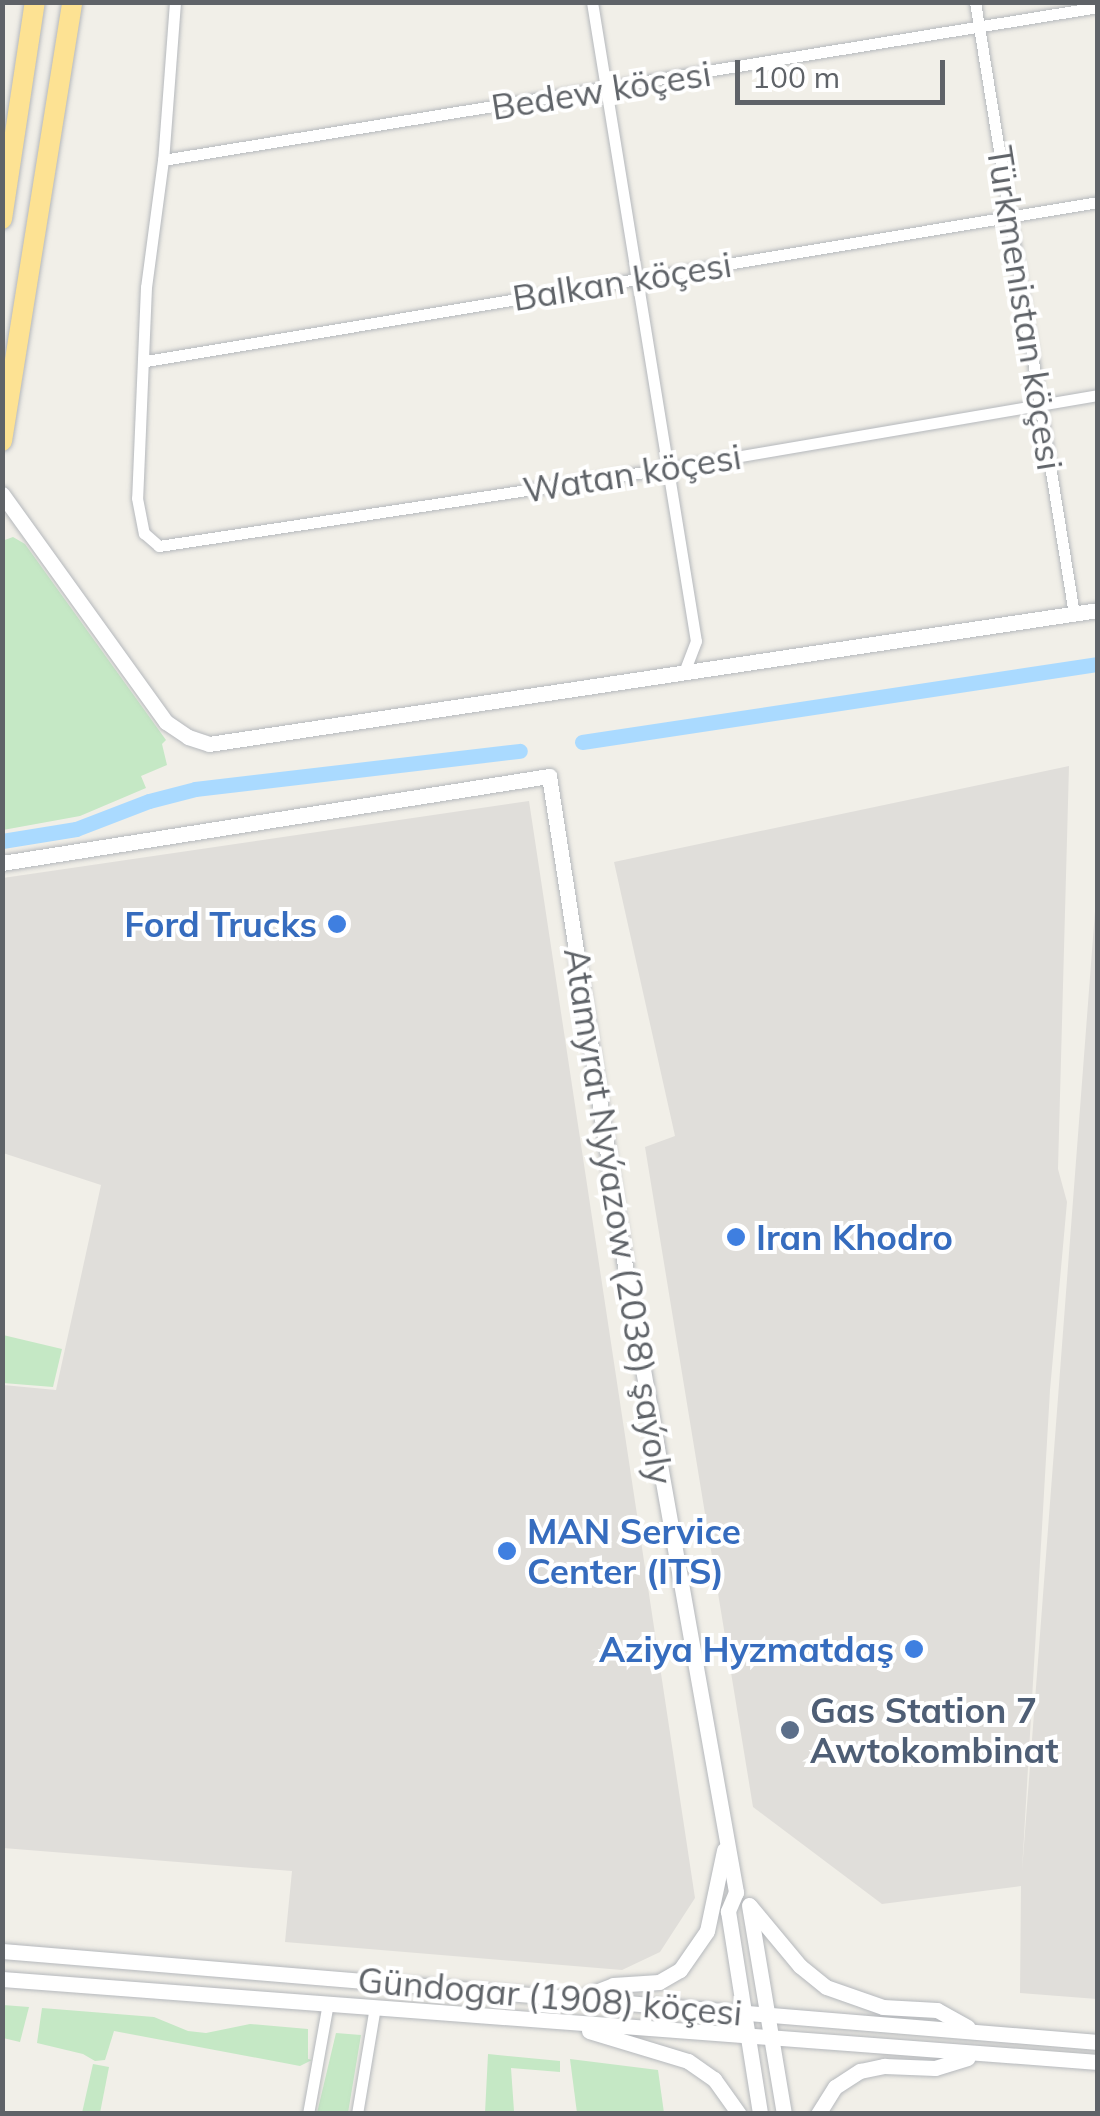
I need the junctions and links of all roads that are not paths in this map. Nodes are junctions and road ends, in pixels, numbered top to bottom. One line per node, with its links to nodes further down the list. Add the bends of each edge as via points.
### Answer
1 (35, 2): 12 (highway)
2 (72, 2): 14 (highway)
3 (174, 2): 9 (street)
4 (592, 2): 8 (street)
5 (976, 2): 7 (street, Türkmenistan köçesi)
6 (1098, 7): 7 (street, Bedew köçesi)
7 (979, 26): 8 (street, Bedew köçesi); 11 (street, Türkmenistan köçesi)
8 (606, 90): 9 (street, Bedew köçesi); 13 (street)
9 (163, 160): 16 (street, via 146,287)
10 (1098, 202): 11 (street, Balkan köçesi)
11 (1010, 216): 13 (street, Balkan köçesi); 19 (street, Türkmenistan köçesi)
12 (2, 218)
13 (640, 278): 16 (street, Balkan köçesi); 21 (street)
14 (28, 301): 15 (highway); 18 (highway)
15 (2, 306)
16 (146, 360): 21 (street, Watan köçesi, via 137,498 144,533 165,546)
17 (1098, 394): 19 (street, Watan köçesi)
18 (6, 397): 20 (highway)
19 (1040, 404): 21 (street, Watan köçesi); 24 (street, Türkmenistan köçesi)
20 (2, 440)
21 (671, 468): 25 (street, via 696,641)
22 (2, 494): 25 (main road, via 166,722 197,741 220,744)
23 (1098, 610): 24 (main road)
24 (1074, 614): 25 (main road)
25 (684, 673)
26 (2, 863): 27 (main road, Atamyrat Nyýazow (2038) şaýoly, via 549,776 628,1285)
27 (726, 1836): 28 (main road, Atamyrat Nyýazow (2038) şaýoly); 33 (main road, via 707,1931 691,1958 659,1982 614,1985)
28 (736, 1892): 29 (main road); 36 (main road, Atamyrat Nyýazow (2038) şaýoly, via 728,1911)
29 (750, 1906): 37 (main road); 39 (main road, via 826,1987 883,2006 938,2010)
30 (2, 1950): 31 (main road, Gündogar (1908) köçesi)
31 (333, 1978): 33 (main road, Gündogar (1908) köçesi); 34 (main road)
32 (2, 1979): 34 (main road, Gündogar (1908) köçesi)
33 (579, 1999): 36 (main road, Gündogar (1908) köçesi)
34 (328, 2003): 35 (main road, Gündogar (1908) köçesi); 45 (street)
35 (375, 2006): 38 (main road, Gündogar (1908) köçesi); 46 (street)
36 (744, 2012): 37 (main road, Gündogar (1908) köçesi); 40 (main road, Atamyrat Nyýazow (2038) şaýoly)
37 (768, 2014): 39 (main road, Gündogar (1908) köçesi); 41 (main road)
38 (576, 2025): 40 (main road, Gündogar (1908) köçesi); 47 (main road, via 611,2042 688,2061 714,2080)
39 (976, 2031): 42 (main road, Gündogar (1908) köçesi)
40 (748, 2038): 41 (main road, Gündogar (1908) köçesi); 48 (main road, Atamyrat Nyýazow (2038) şaýoly)
41 (772, 2040): 43 (main road, Gündogar (1908) köçesi); 49 (main road)
42 (1098, 2042)
43 (978, 2055): 44 (main road, Gündogar (1908) köçesi); 50 (main road, via 935,2068 860,2071 835,2087)
44 (1098, 2062)
45 (308, 2114)
46 (356, 2114)
47 (739, 2114)
48 (760, 2114)
49 (784, 2114)
50 (818, 2114)

